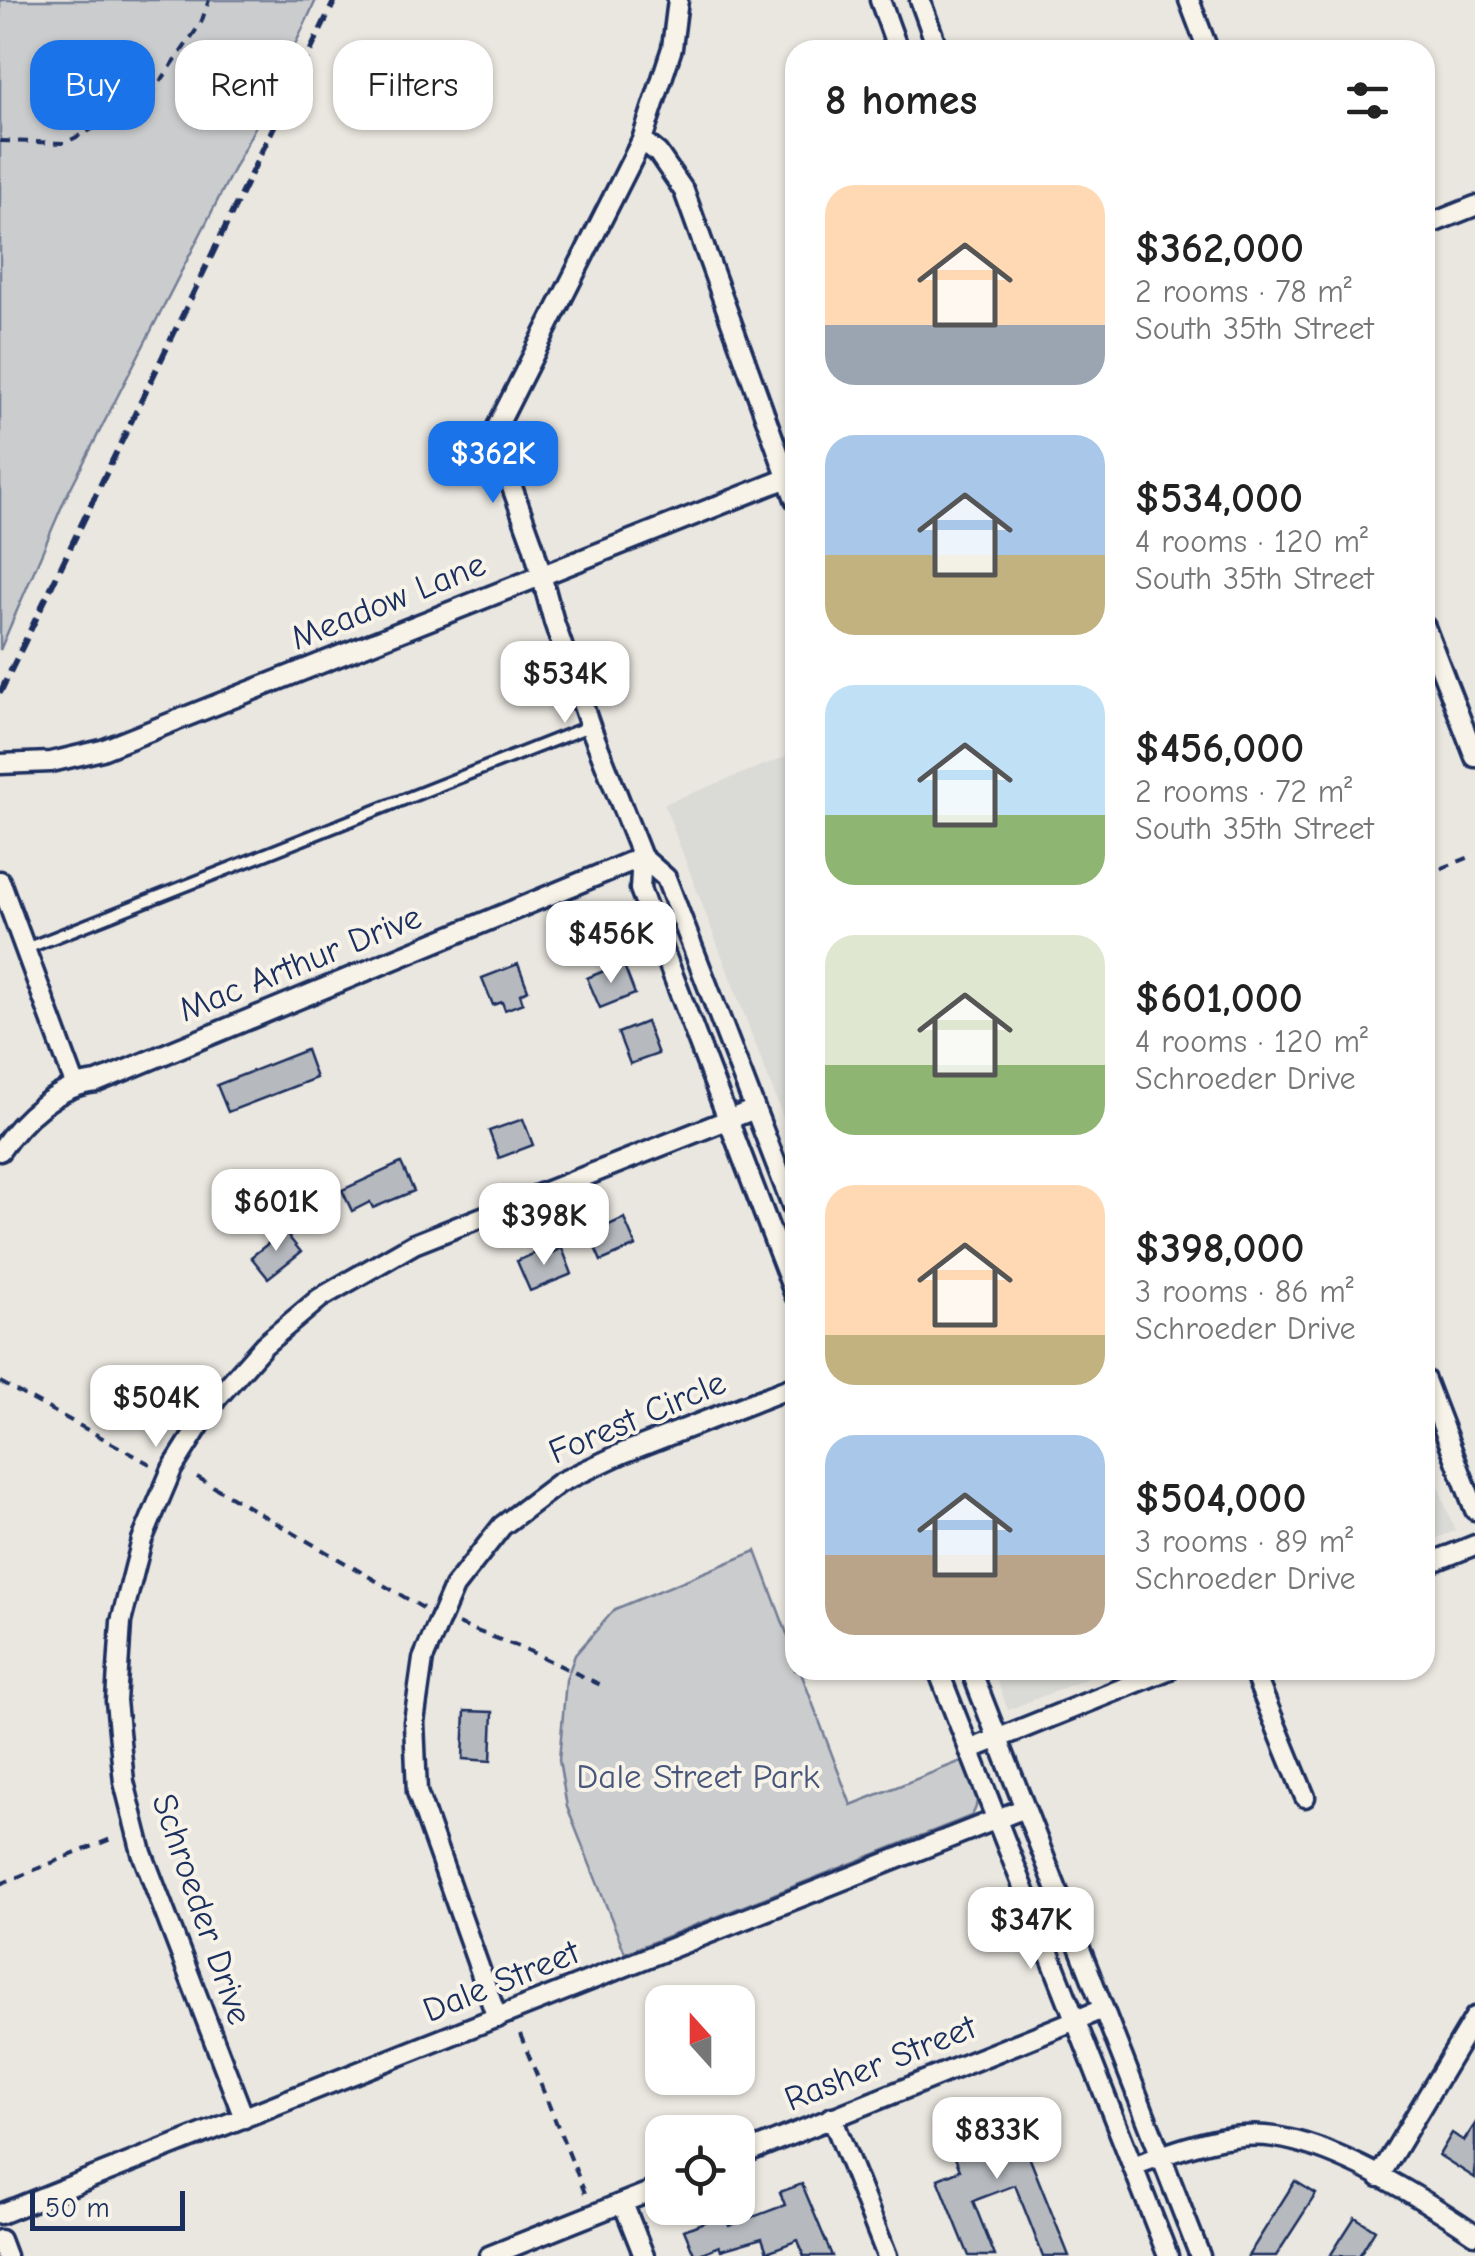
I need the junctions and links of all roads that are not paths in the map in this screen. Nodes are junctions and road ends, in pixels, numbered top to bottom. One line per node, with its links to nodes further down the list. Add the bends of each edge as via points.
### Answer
1 (678, 0): 8 (street, via 672,48)
2 (880, 0): 5 (street)
3 (920, 0): 6 (street)
4 (1190, 0): 7 (street)
5 (894, 40)
6 (934, 40)
7 (1204, 40)
8 (642, 140): 11 (street, via 684,191); 13 (street, via 498,427 500,454)
9 (1475, 206): 10 (street)
10 (1435, 222)
11 (785, 460)
12 (785, 478): 13 (street, Meadow Lane)
13 (540, 576): 15 (street); 17 (street, Meadow Lane, via 102,750)
14 (1435, 654): 16 (street)
15 (590, 726): 18 (street); 20 (lane)
16 (1475, 757)
17 (0, 764)
18 (642, 857): 21 (street, Mac Arthur Drive, via 97,1082); 22 (street, via 666,878); 23 (street, via 640,889)
19 (0, 881): 20 (street)
20 (25, 949): 21 (street)
21 (76, 1084): 24 (street, Mac Arthur Drive, via 18,1125)
22 (755, 1109): 23 (street, Schroeder Drive); 25 (street)
23 (728, 1121): 26 (street); 45 (street, Schroeder Drive, via 414,1244 320,1298 264,1345 216,1399 172,1470 142,1540 121,1622 116,1701 124,1782 142,1853)
24 (0, 1151)
25 (785, 1187)
26 (785, 1269)
27 (785, 1390): 43 (street, Forest Circle, via 559,1483 502,1526 454,1587 440,1617 424,1659 414,1722 417,1792)
28 (1435, 1406): 29 (street)
29 (1475, 1510)
30 (1475, 1545): 31 (street)
31 (1435, 1562)
32 (942, 1680): 37 (street)
33 (975, 1680): 36 (street)
34 (1143, 1680): 36 (street)
35 (1257, 1680): 38 (street)
36 (998, 1738): 37 (street); 39 (street)
37 (969, 1750): 40 (street)
38 (1305, 1797)
39 (1025, 1808): 40 (street, Dale Street); 41 (street)
40 (995, 1819): 43 (street, Dale Street); 44 (street)
41 (1104, 2009): 44 (street, Rasher Street); 48 (street)
42 (1475, 2017): 50 (street)
43 (497, 2018): 45 (street, Dale Street)
44 (1075, 2019): 46 (street, Rasher Street); 49 (street)
45 (244, 2118): 53 (street, Dale Street)
46 (832, 2118): 47 (street, Rasher Street); 59 (street)
47 (755, 2149)
48 (1161, 2156): 49 (street); 50 (street, via 1214,2140 1273,2136 1327,2150); 61 (street)
49 (1133, 2166): 60 (street)
50 (1379, 2177): 54 (street)
51 (645, 2194): 52 (street)
52 (623, 2203): 57 (street); 58 (street)
53 (0, 2214)
54 (1475, 2234)
55 (0, 2240): 56 (street)
56 (6, 2256)
57 (489, 2256)
58 (644, 2256)
59 (887, 2256)
60 (1168, 2256)
61 (1200, 2256)

